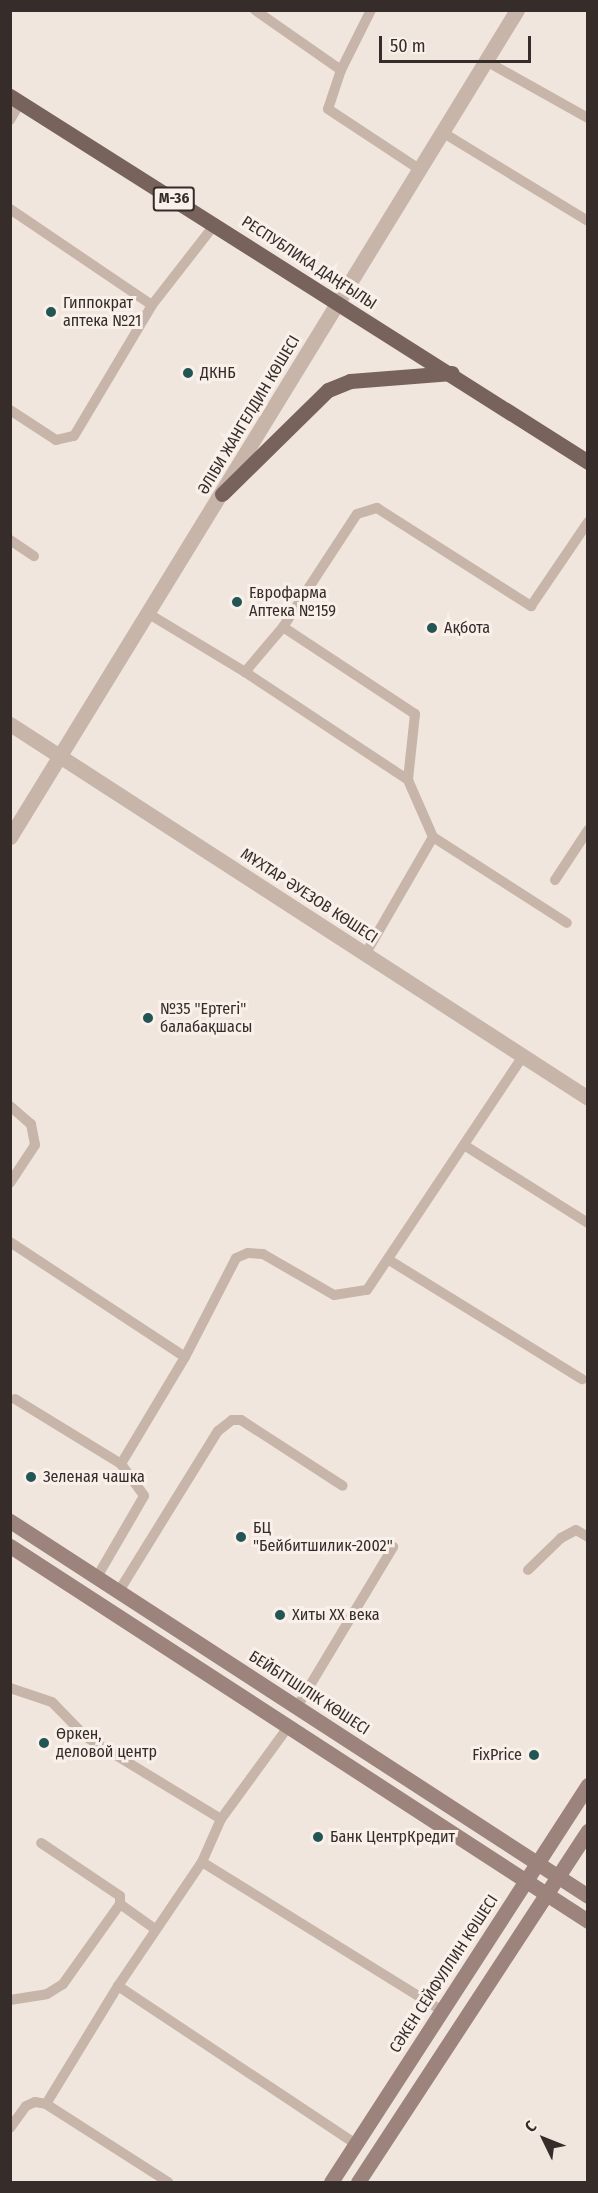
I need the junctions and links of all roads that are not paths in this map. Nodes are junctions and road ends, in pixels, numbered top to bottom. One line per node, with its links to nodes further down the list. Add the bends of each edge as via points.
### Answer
1 (255, 10): 5 (lane)
2 (371, 10): 5 (lane)
3 (517, 10): 4 (street, ӘЛІБИ ЖАНГЕЛДИН КӨШЕСІ)
4 (486, 61): 7 (lane); 9 (street, ӘЛІБИ ЖАНГЕЛДИН КӨШЕСІ)
5 (341, 70): 10 (lane, via 328,109)
6 (15, 100): 8 (lane); 13 (main road, РЕСПУБЛИКА ДАҢҒЫЛЫ / M-36)
7 (588, 118)
8 (10, 120)
9 (442, 132): 10 (street, ӘЛІБИ ЖАНГЕЛДИН КӨШЕСІ); 12 (lane)
10 (420, 169): 14 (street, ӘЛІБИ ЖАНГЕЛДИН КӨШЕСІ)
11 (10, 209): 15 (lane)
12 (588, 221)
13 (215, 224): 14 (main road, РЕСПУБЛИКА ДАҢҒЫЛЫ / M-36); 15 (lane)
14 (338, 301): 16 (main road, РЕСПУБЛИКА ДАҢҒЫЛЫ / M-36); 19 (street, ӘЛІБИ ЖАНГЕЛДИН КӨШЕСІ)
15 (152, 306): 17 (lane, via 74,436 56,440)
16 (452, 373): 18 (main road, РЕСПУБЛИКА ДАҢҒЫЛЫ / M-36); 19 (main road, via 350,381 327,390)
17 (10, 410)
18 (588, 462)
19 (222, 494): 23 (street, ӘЛІБИ ЖАНГЕЛДИН КӨШЕСІ)
20 (588, 522): 24 (lane, via 531,606 377,508 357,514)
21 (10, 540): 22 (lane)
22 (34, 556)
23 (149, 614): 25 (lane); 27 (street, ӘЛІБИ ЖАНГЕЛДИН КӨШЕСІ)
24 (283, 627): 25 (lane); 28 (lane, via 416,714)
25 (245, 672): 28 (lane)
26 (10, 724): 27 (street, МҰХТАР ӘУЕЗОВ КӨШЕСІ)
27 (62, 758): 30 (street, ӘЛІБИ ЖАНГЕЛДИН КӨШЕСІ); 34 (street, МҰХТАР ӘУЕЗОВ КӨШЕСІ)
28 (408, 780): 31 (lane)
29 (588, 830): 32 (lane)
30 (10, 837)
31 (433, 837): 33 (lane); 34 (lane)
32 (555, 880)
33 (567, 923)
34 (366, 954): 35 (street, МҰХТАР ӘУЕЗОВ КӨШЕСІ)
35 (523, 1056): 36 (street, МҰХТАР ӘУЕЗОВ КӨШЕСІ); 38 (lane)
36 (586, 1093)
37 (10, 1106): 39 (lane, via 31,1124 35,1145)
38 (464, 1145): 40 (lane); 42 (lane)
39 (10, 1183)
40 (587, 1223)
41 (12, 1246): 43 (lane)
42 (389, 1260): 43 (lane, via 367,1290 334,1295 262,1254 236,1258); 44 (lane)
43 (185, 1357): 46 (lane)
44 (582, 1379)
45 (15, 1399): 46 (lane)
46 (121, 1464): 53 (lane, via 144,1496)
47 (343, 1486): 54 (lane, via 241,1420 232,1420 218,1431)
48 (10, 1521): 53 (main road, БЕЙБІТШІЛІК КӨШЕСІ)
49 (588, 1537): 52 (lane, via 576,1530 561,1538)
50 (10, 1546): 57 (main road)
51 (393, 1547): 56 (lane)
52 (528, 1570)
53 (97, 1577): 54 (main road, БЕЙБІТШІЛІК КӨШЕСІ)
54 (119, 1591): 56 (main road, БЕЙБІТШІЛІК КӨШЕСІ)
55 (10, 1688): 59 (lane, via 52,1702 86,1737)
56 (297, 1707): 63 (main road, БЕЙБІТШІЛІК КӨШЕСІ)
57 (288, 1727): 59 (lane); 65 (main road)
58 (588, 1785): 63 (main road, СӘКЕН СЕЙФУЛЛИН КӨШЕСІ)
59 (221, 1819): 62 (lane)
60 (588, 1831): 64 (main road)
61 (41, 1844): 68 (lane, via 120,1896)
62 (202, 1862): 70 (lane); 73 (lane)
63 (538, 1863): 64 (main road, БЕЙБІТШІЛІК КӨШЕСІ); 65 (main road, СӘКЕН СЕЙФУЛЛИН КӨШЕСІ)
64 (558, 1878): 66 (main road); 67 (main road, БЕЙБІТШІЛІК КӨШЕСІ)
65 (526, 1881): 66 (main road); 73 (main road, СӘКЕН СЕЙФУЛЛИН КӨШЕСІ)
66 (547, 1895): 69 (main road); 79 (main road)
67 (588, 1896)
68 (120, 1904): 70 (lane); 72 (lane, via 63,1984 47,1994)
69 (588, 1921)
70 (155, 1929): 71 (lane)
71 (118, 1986): 74 (lane); 76 (lane)
72 (10, 2000)
73 (442, 2011): 76 (main road, СӘКЕН СЕЙФУЛЛИН КӨШЕСІ)
74 (46, 2104): 75 (lane, via 35,2102 26,2106); 77 (lane)
75 (10, 2128)
76 (356, 2144): 78 (main road, СӘКЕН СЕЙФУЛЛИН КӨШЕСІ)
77 (168, 2182)
78 (331, 2182)
79 (358, 2182)

